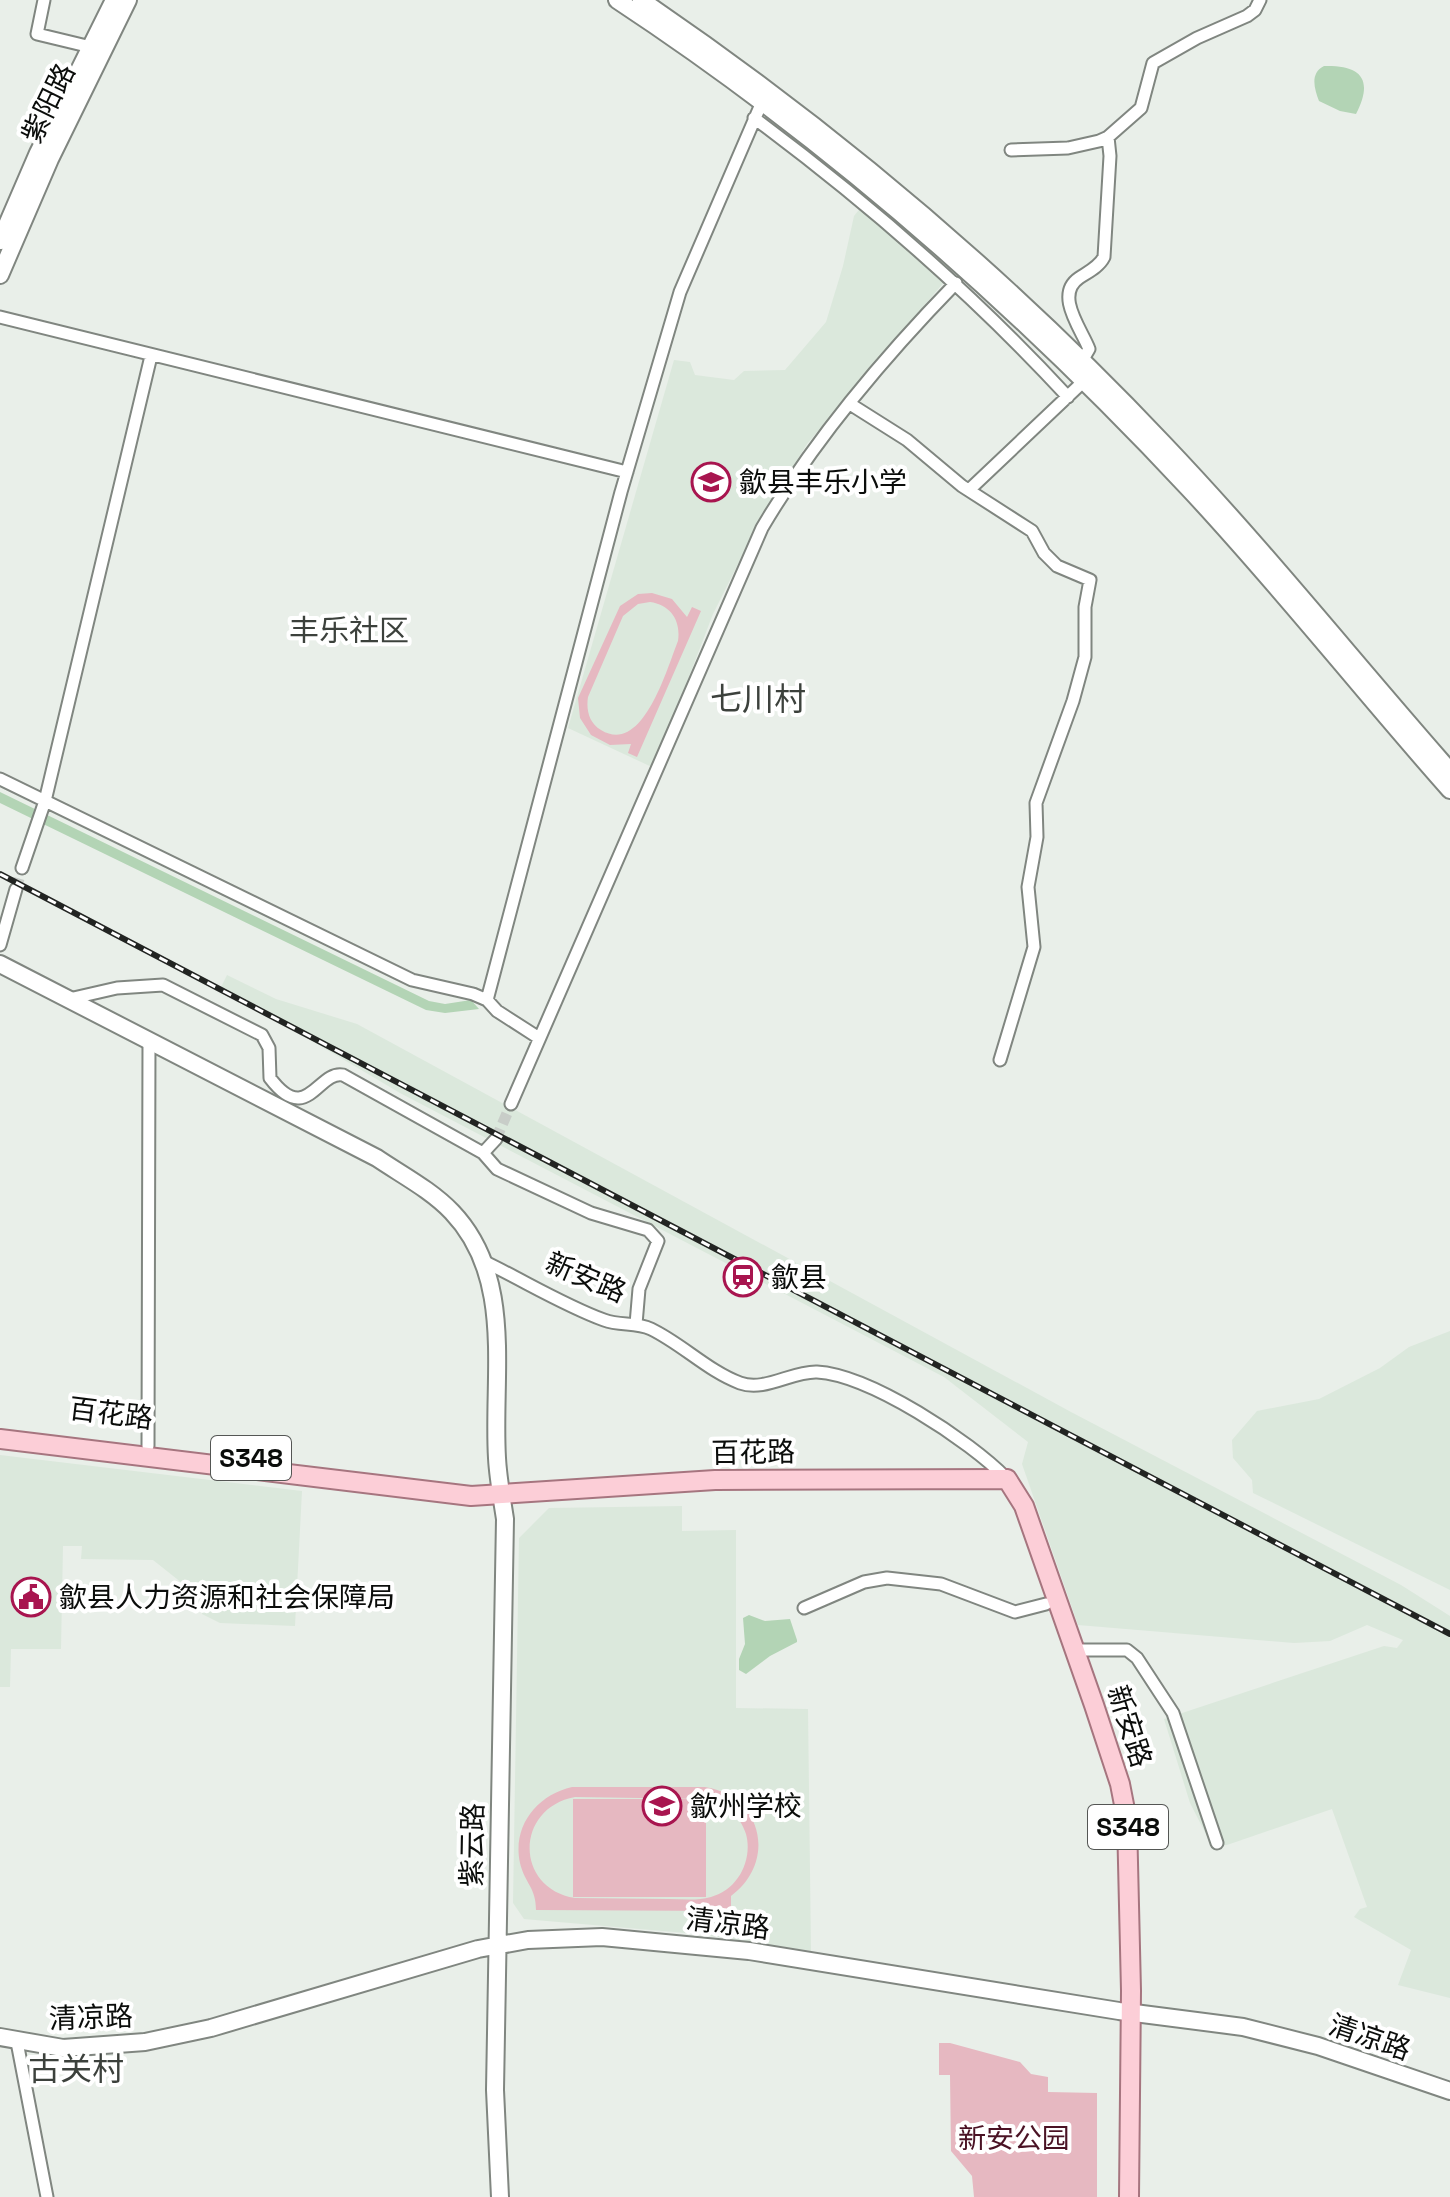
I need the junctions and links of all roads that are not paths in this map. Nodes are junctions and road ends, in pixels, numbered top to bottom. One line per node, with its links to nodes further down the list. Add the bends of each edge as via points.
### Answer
1 (44, 0): 7 (street, via 37,34)
2 (114, 0): 7 (street, 紫阳路)
3 (128, 0): 13 (street, 紫阳路)
4 (617, 0): 8 (street)
5 (641, 0): 17 (street, via 858,160)
6 (1260, 0): 10 (street, via 1247,16 1153,63 1141,108)
7 (91, 47): 12 (street, 紫阳路)
8 (762, 102): 9 (street); 18 (street, via 897,208)
9 (754, 118): 14 (street); 21 (street, via 680,292)
10 (1108, 137): 11 (street, via 1068,148); 17 (street, via 1104,257 1074,282 1071,291 1074,322 1089,349)
11 (1011, 150)
12 (0, 241)
13 (0, 275)
14 (956, 283): 19 (street); 20 (street)
15 (0, 317): 16 (street)
16 (151, 356): 21 (street); 26 (street)
17 (1082, 361): 23 (street, via 1238,524)
18 (1084, 381): 19 (street); 25 (street, via 1229,532)
19 (1068, 397): 22 (street)
20 (850, 404): 22 (street, via 907,440); 33 (street, via 787,488 751,551)
21 (627, 472): 32 (street)
22 (969, 490): 35 (street, via 1032,531 1057,566 1090,580 1085,657 1036,803 1037,837 1028,887 1034,947)
23 (1450, 771)
24 (0, 779): 26 (street)
25 (1450, 790)
26 (44, 804): 27 (street); 32 (street, via 412,980)
27 (22, 868)
28 (16, 889): 29 (street)
29 (0, 945)
30 (0, 964): 31 (street, 紫云路)
31 (68, 999): 34 (street, 紫云路); 38 (street, via 168,986 262,1035 269,1048 270,1078 289,1095 313,1094 338,1073)
32 (487, 1000): 33 (street)
33 (539, 1038): 36 (street)
34 (149, 1041): 39 (street, 紫云路, via 377,1158 442,1203 460,1221); 43 (street)
35 (1000, 1060)
36 (511, 1104)
37 (496, 1139): 38 (street)
38 (483, 1153): 40 (street, via 497,1169 591,1213 656,1236 639,1289)
39 (483, 1261): 40 (street, 新安路, via 602,1319); 45 (street, 紫云路, via 496,1314)
40 (636, 1324): 44 (street, 新安路, via 741,1383 761,1385 815,1372 859,1382 952,1436)
41 (0, 1428): 43 (main road, 百花路 / S348)
42 (0, 1439): 45 (main road, 百花路 / S348, via 471,1496)
43 (148, 1446): 45 (main road, 百花路 / S348, via 472,1485)
44 (1007, 1479): 45 (main road, 百花路 / S348, via 715,1480); 46 (main road, 新安路 / S348); 48 (main road, 新安路 / S348, via 1024,1506)
45 (501, 1494): 50 (street, 紫云路, via 505,1519)
46 (1046, 1604): 47 (street, via 1015,1612 941,1584 887,1578 864,1582); 51 (main road, 新安路 / S348, via 1112,1803)
47 (804, 1608)
48 (1075, 1650): 49 (street, via 1127,1650 1137,1658 1173,1713); 51 (main road, 新安路 / S348, via 1127,1820)
49 (1217, 1843)
50 (496, 1945): 51 (street, 清凉路, via 578,1937 694,1945); 52 (street, 清凉路, via 167,2038 79,2048); 55 (street, 紫云路)
51 (1125, 2012): 53 (street, 清凉路, via 1269,2032); 56 (main road, 新安路 / S348); 57 (main road, 新安路 / S348)
52 (8, 2040): 54 (street)
53 (1450, 2091)
54 (47, 2197)
55 (500, 2197)
56 (1117, 2197)
57 (1129, 2197)

